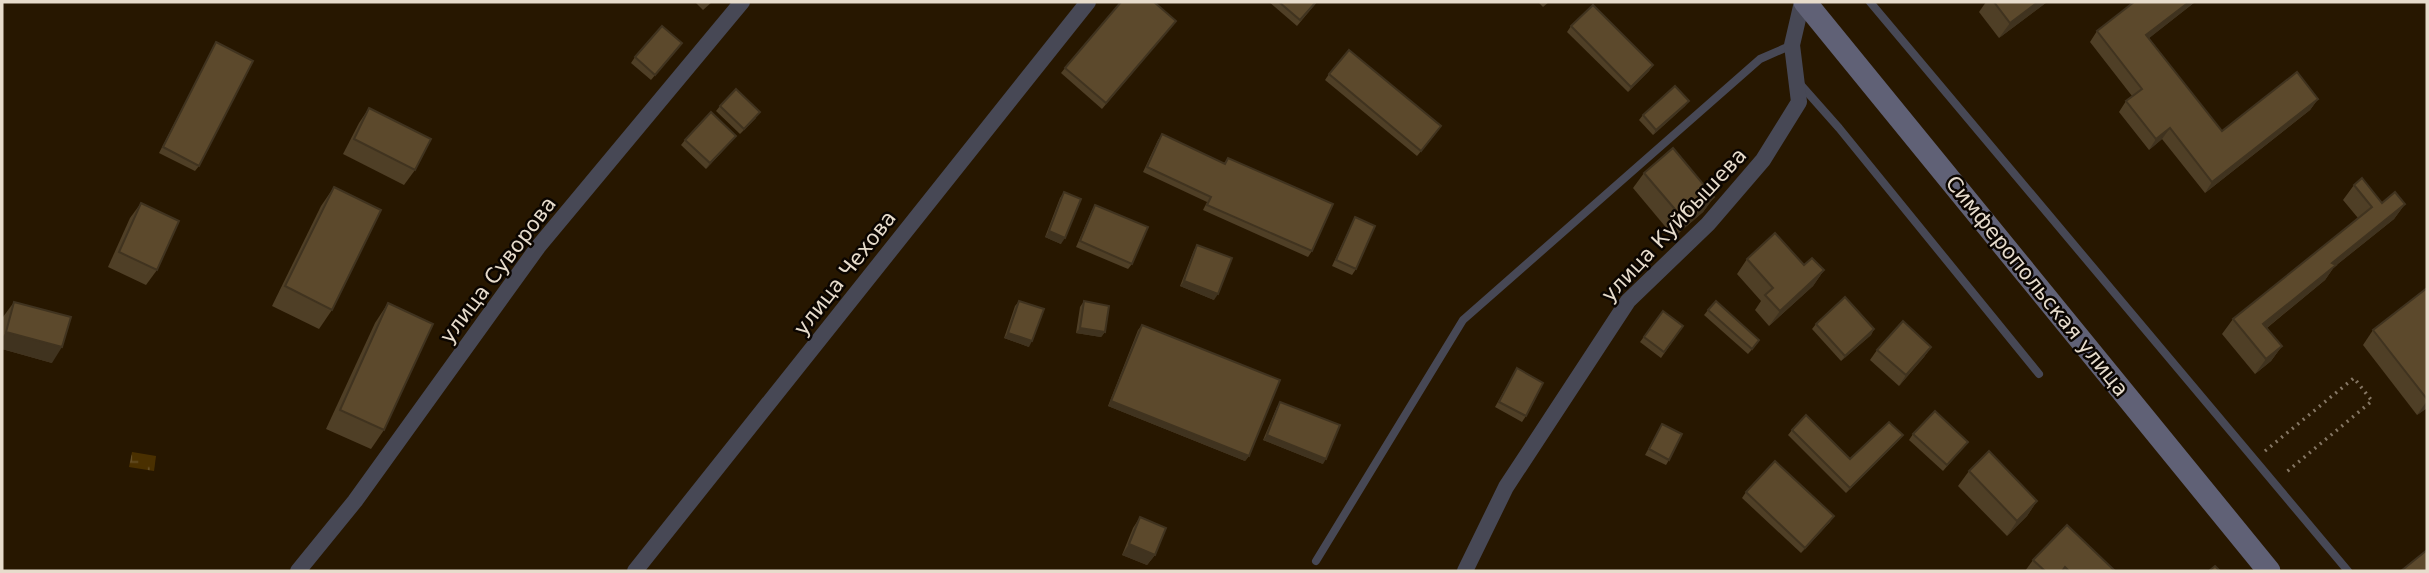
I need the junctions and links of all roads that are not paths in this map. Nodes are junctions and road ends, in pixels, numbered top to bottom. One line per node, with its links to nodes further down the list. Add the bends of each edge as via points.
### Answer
1 (742, 2): 9 (street, улица Суворова, via 538,247 355,501)
2 (1088, 2): 10 (street, улица Чехова)
3 (1803, 2): 5 (street, улица Куйбышева); 12 (main road, Симферопольская улица)
4 (1870, 2): 13 (lane)
5 (1792, 45): 6 (street, улица Куйбышева); 8 (lane, via 1760,59 1462,320)
6 (1796, 79): 7 (lane); 11 (street, улица Куйбышева, via 1799,102 1763,160 1708,224 1628,301 1506,487)
7 (2039, 374)
8 (1317, 561)
9 (298, 571)
10 (635, 571)
11 (1465, 571)
12 (2269, 571)
13 (2348, 571)

